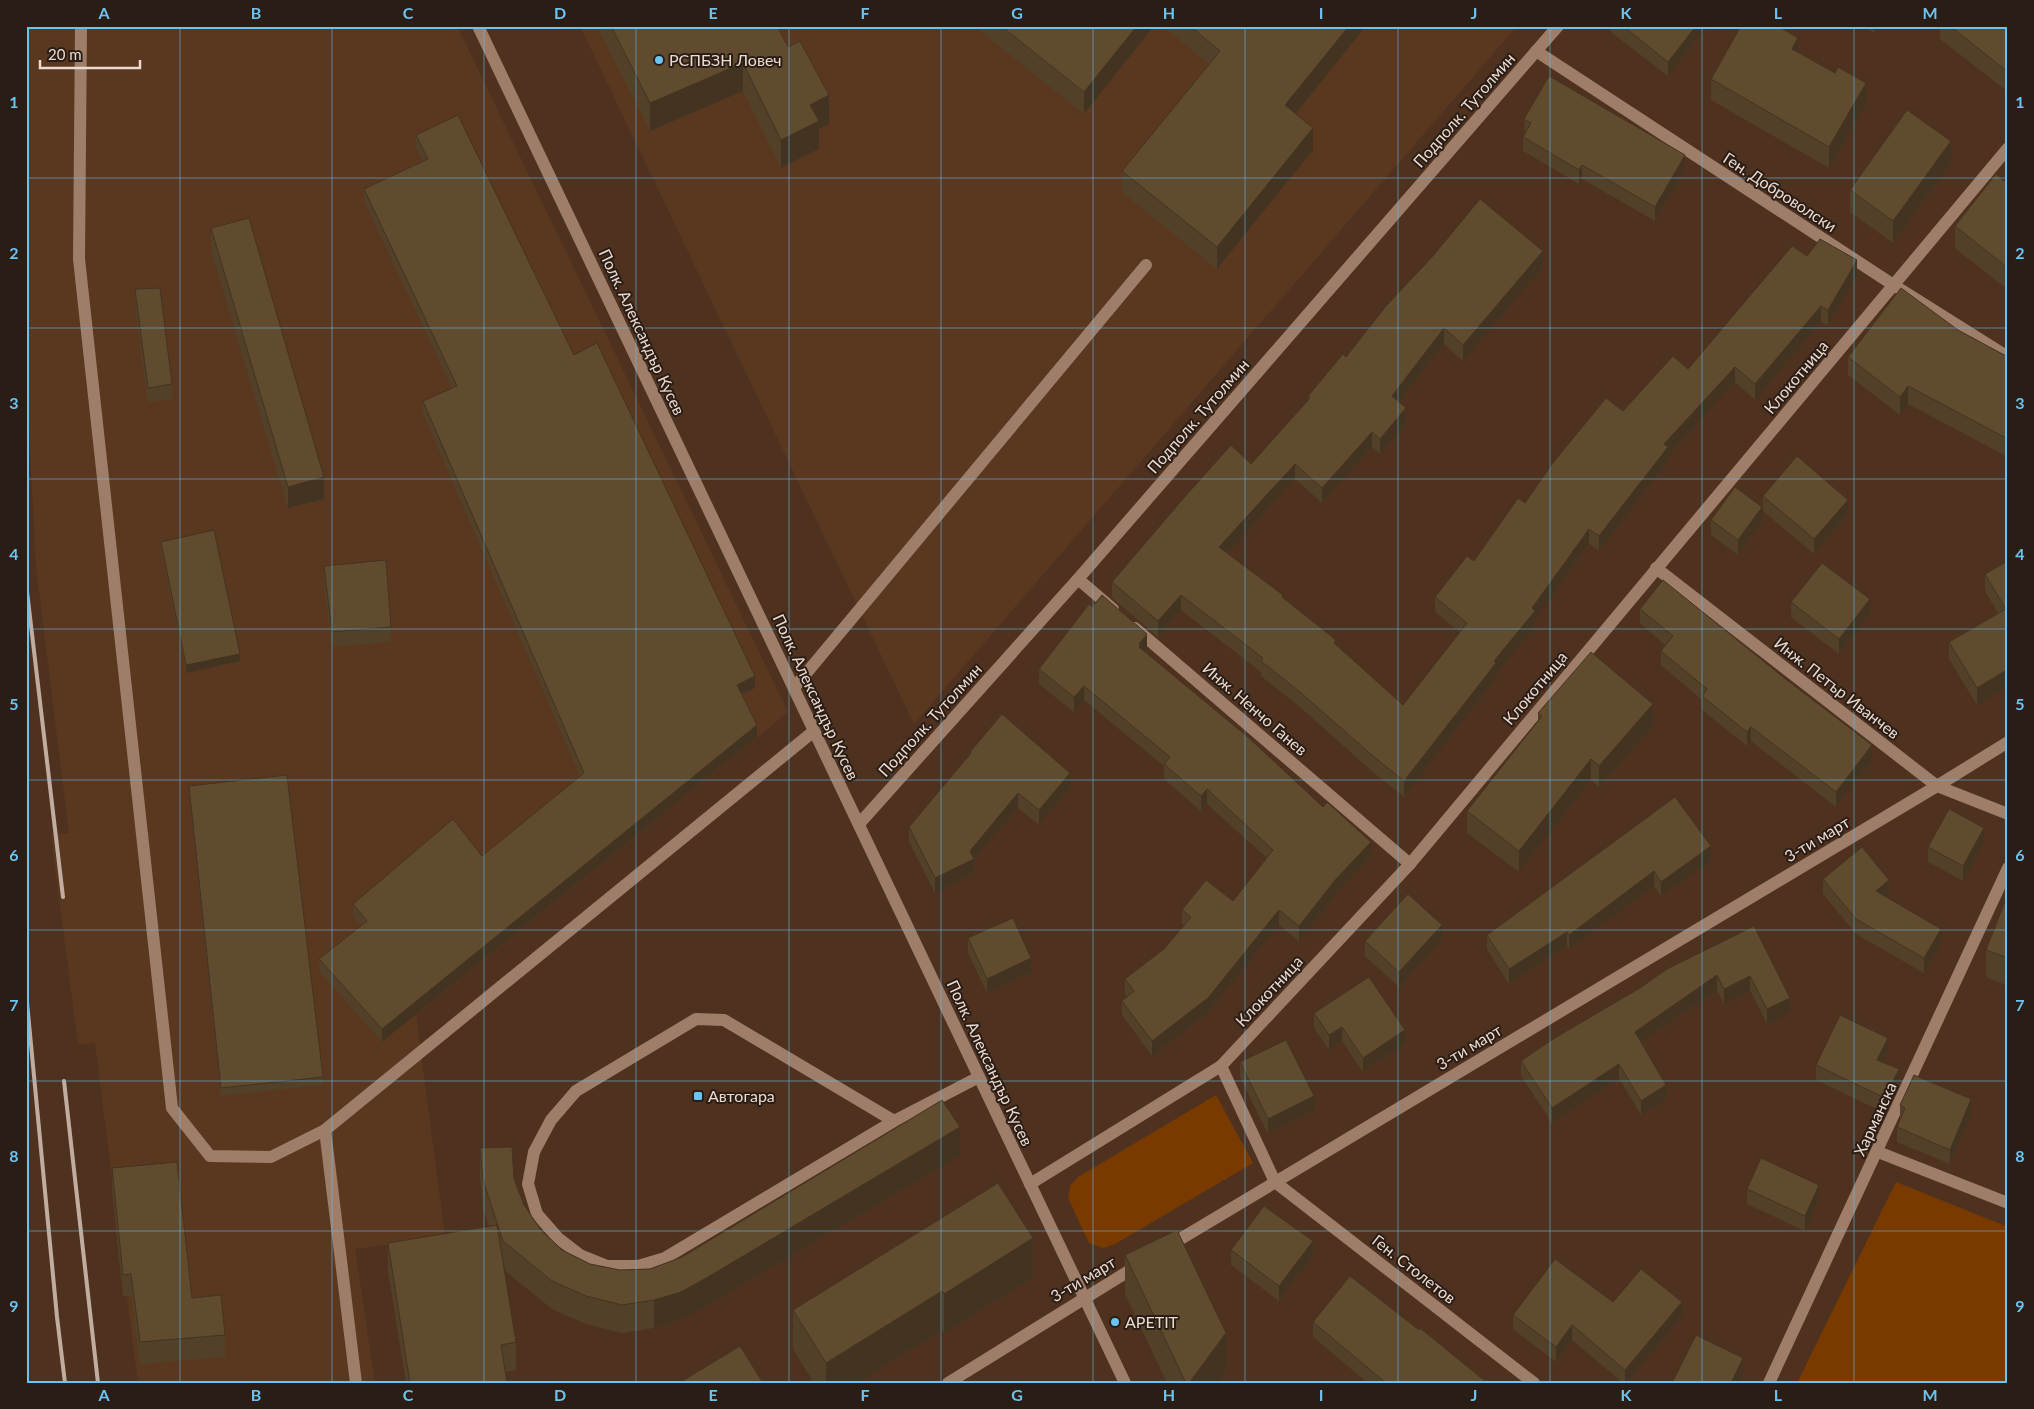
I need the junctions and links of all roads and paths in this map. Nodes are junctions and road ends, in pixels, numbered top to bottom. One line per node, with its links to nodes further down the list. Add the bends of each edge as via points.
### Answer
1 (82, 26): 22 (street, via 79,259 172,1108 210,1156 271,1157)
2 (478, 26): 11 (street, Полк. Александър Кусев)
3 (1558, 26): 4 (street, Подполк. Тутолмин)
4 (1536, 51): 7 (street, Ген. Доброволски); 10 (street, Подполк. Тутолмин)
5 (2008, 148): 7 (street, Клокотница)
6 (1146, 265): 11 (street)
7 (1894, 286): 8 (street, Ген. Доброволски); 9 (street, Клокотница)
8 (2008, 357)
9 (1656, 568): 14 (street, Инж. Петър Иванчев); 17 (street, Клокотница)
10 (1078, 579): 16 (street, Подполк. Тутолмин); 17 (street, Инж. Ненчо Ганев)
11 (794, 688): 12 (street, Полк. Александър Кусев)
12 (814, 731): 16 (street, Полк. Александър Кусев); 22 (street)
13 (2008, 742): 14 (street, 3-ти март)
14 (1937, 786): 15 (street, Инж. Петър Иванчев); 24 (street, 3-ти март)
15 (2008, 814)
16 (859, 824): 20 (street, Полк. Александър Кусев)
17 (1410, 864): 19 (street, Клокотница)
18 (2008, 868): 23 (street, Харманска)
19 (1221, 1066): 24 (street); 25 (street, Клокотница)
20 (979, 1077): 21 (street); 25 (street, Полк. Александър Кусев)
21 (894, 1122): 21 (street, via 665,1258 638,1266 607,1266 580,1255 558,1238 537,1214 528,1184 534,1152 551,1120 576,1091 696,1019 724,1020)
22 (325, 1130): 28 (street)
23 (1878, 1152): 26 (street); 32 (street, Харманска)
24 (1275, 1182): 27 (street, 3-ти март); 31 (street, Ген. Столетов)
25 (1030, 1184): 27 (street, Полк. Александър Кусев)
26 (2008, 1203)
27 (1084, 1297): 29 (street, 3-ти март); 30 (street, Полк. Александър Кусев)
28 (356, 1383)
29 (948, 1383)
30 (1125, 1383)
31 (1534, 1383)
32 (1769, 1383)

